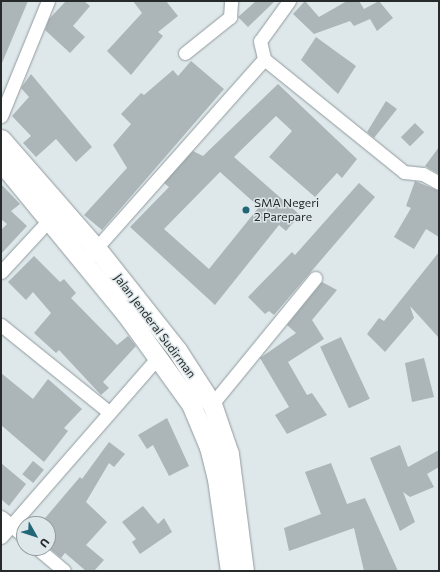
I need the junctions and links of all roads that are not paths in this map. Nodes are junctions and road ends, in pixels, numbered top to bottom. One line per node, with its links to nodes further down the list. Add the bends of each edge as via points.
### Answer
1 (48, 1): 6 (street)
2 (231, 1): 4 (street, via 230,17)
3 (289, 1): 5 (street, via 260,41)
4 (186, 53)
5 (264, 59): 9 (street, via 404,172 423,174); 11 (street)
6 (1, 116)
7 (1, 138): 11 (main road, Jalan Jenderal Sudirman)
8 (1, 162): 10 (main road, Jalan Jenderal Sudirman)
9 (439, 183)
10 (49, 220): 11 (main road, Jalan Jenderal Sudirman); 12 (street)
11 (90, 255): 15 (main road, Jalan Jenderal Sudirman); 16 (main road, Jalan Jenderal Sudirman, via 177,350)
12 (1, 272)
13 (315, 278): 16 (street)
14 (1, 325): 17 (street)
15 (158, 357): 17 (street); 23 (main road, Jalan Jenderal Sudirman, via 191,404 209,447)
16 (212, 404): 24 (main road, Jalan Jenderal Sudirman, via 229,454)
17 (109, 412): 18 (street)
18 (6, 521): 19 (street); 20 (street)
19 (16, 529)
20 (1, 537)
21 (46, 556): 22 (street)
22 (64, 571)
23 (230, 571)
24 (244, 571)

